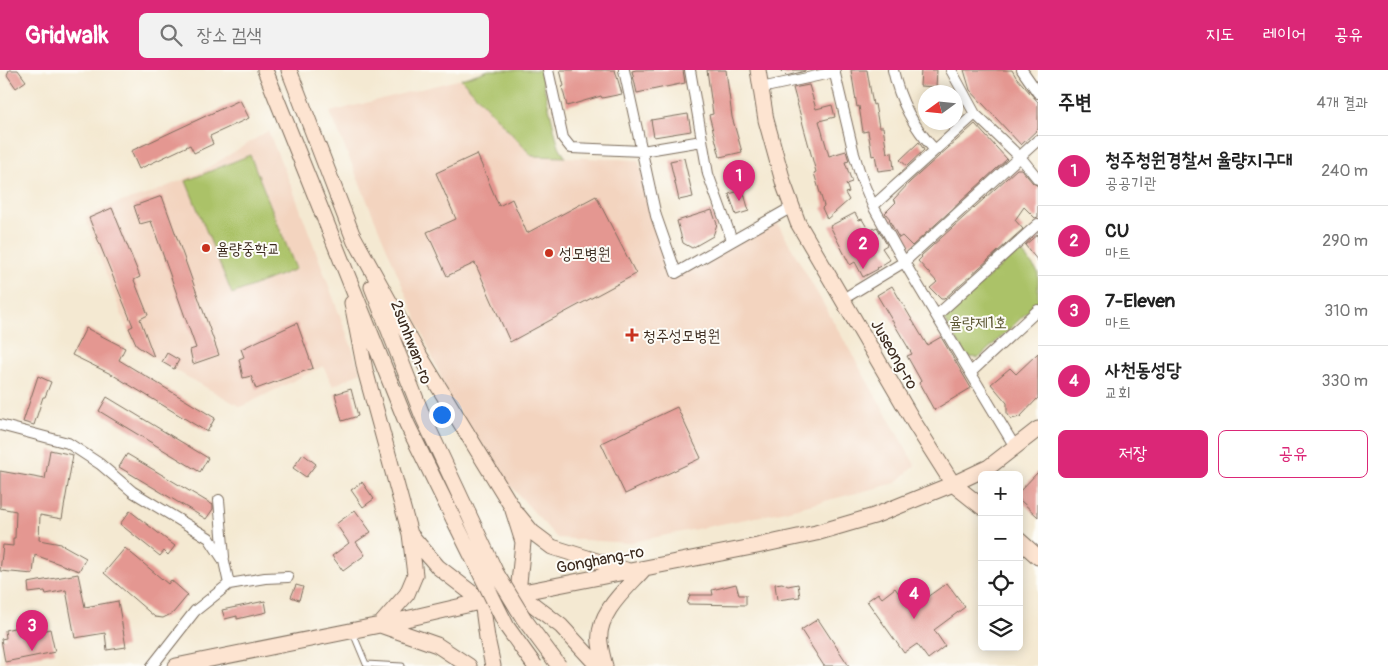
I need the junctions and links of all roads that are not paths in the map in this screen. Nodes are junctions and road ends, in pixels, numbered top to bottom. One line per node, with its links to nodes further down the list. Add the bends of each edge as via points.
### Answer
1 (265, 70): 26 (street, 2sunhwan-ro)
2 (288, 70): 23 (street, 2sunhwan-ro)
3 (548, 70): 17 (street, via 563,138 568,146)
4 (624, 70): 17 (street)
5 (690, 70): 15 (street)
6 (758, 70): 11 (street, Juseong-ro)
7 (894, 70): 16 (street, via 905,109)
8 (951, 70): 13 (street)
9 (1022, 70): 12 (street)
10 (834, 71): 11 (street); 20 (street, via 854,154)
11 (761, 88): 21 (street, Juseong-ro, via 766,120)
12 (1038, 93)
13 (975, 114): 16 (street); 18 (street)
14 (1038, 140): 18 (street)
15 (702, 141): 17 (street); 24 (street, via 708,174)
16 (935, 150): 20 (street)
17 (642, 151): 24 (street, via 656,216 676,273)
18 (1021, 158): 19 (street); 25 (street)
19 (1038, 179)
20 (873, 206): 25 (street)
21 (792, 208): 24 (street); 27 (street, Juseong-ro, via 798,224)
22 (1038, 224): 29 (street)
23 (352, 234): 37 (street, via 415,348); 56 (street, 2sunhwan-ro, bridge, via 423,417 496,573 524,620)
24 (732, 240)
25 (904, 262): 27 (street); 29 (street)
26 (345, 267): 38 (street, via 365,370); 55 (street, 2sunhwan-ro, bridge, via 407,424 507,627)
27 (843, 299): 34 (street, Juseong-ro)
28 (1038, 310): 30 (street)
29 (937, 315): 30 (street)
30 (971, 372): 33 (street)
31 (0, 425): 41 (street, via 68,443 133,492 209,538)
32 (1038, 430): 33 (street, Gonghang-ro)
33 (1015, 447): 34 (street, Gonghang-ro)
34 (953, 484): 36 (street, Juseong-ro); 42 (street, Gonghang-ro, via 874,516 816,533)
35 (219, 500): 41 (street)
36 (978, 504)
37 (512, 507): 43 (street, via 532,532 552,547); 46 (street, via 523,542)
38 (410, 534): 47 (street, via 438,567); 48 (street, via 415,575 407,594)
39 (1023, 544): 40 (street)
40 (1038, 557)
41 (224, 560): 45 (street)
42 (644, 569): 43 (street, Gonghang-ro); 58 (street, via 602,620 599,642)
43 (627, 570): 46 (street, Gonghang-ro)
44 (288, 577): 45 (street)
45 (229, 584): 50 (street, via 195,611)
46 (518, 593): 47 (street, Gonghang-ro); 57 (street, via 561,626)
47 (482, 602): 48 (street, Gonghang-ro); 54 (street)
48 (380, 625): 49 (street, Gonghang-ro); 53 (street, via 437,645)
49 (351, 631): 51 (street, Gonghang-ro); 52 (lane, via 366,664)
50 (152, 666)
51 (176, 666)
52 (402, 666)
53 (469, 666)
54 (493, 666)
55 (535, 666)
56 (559, 666)
57 (598, 666)
58 (605, 666)

